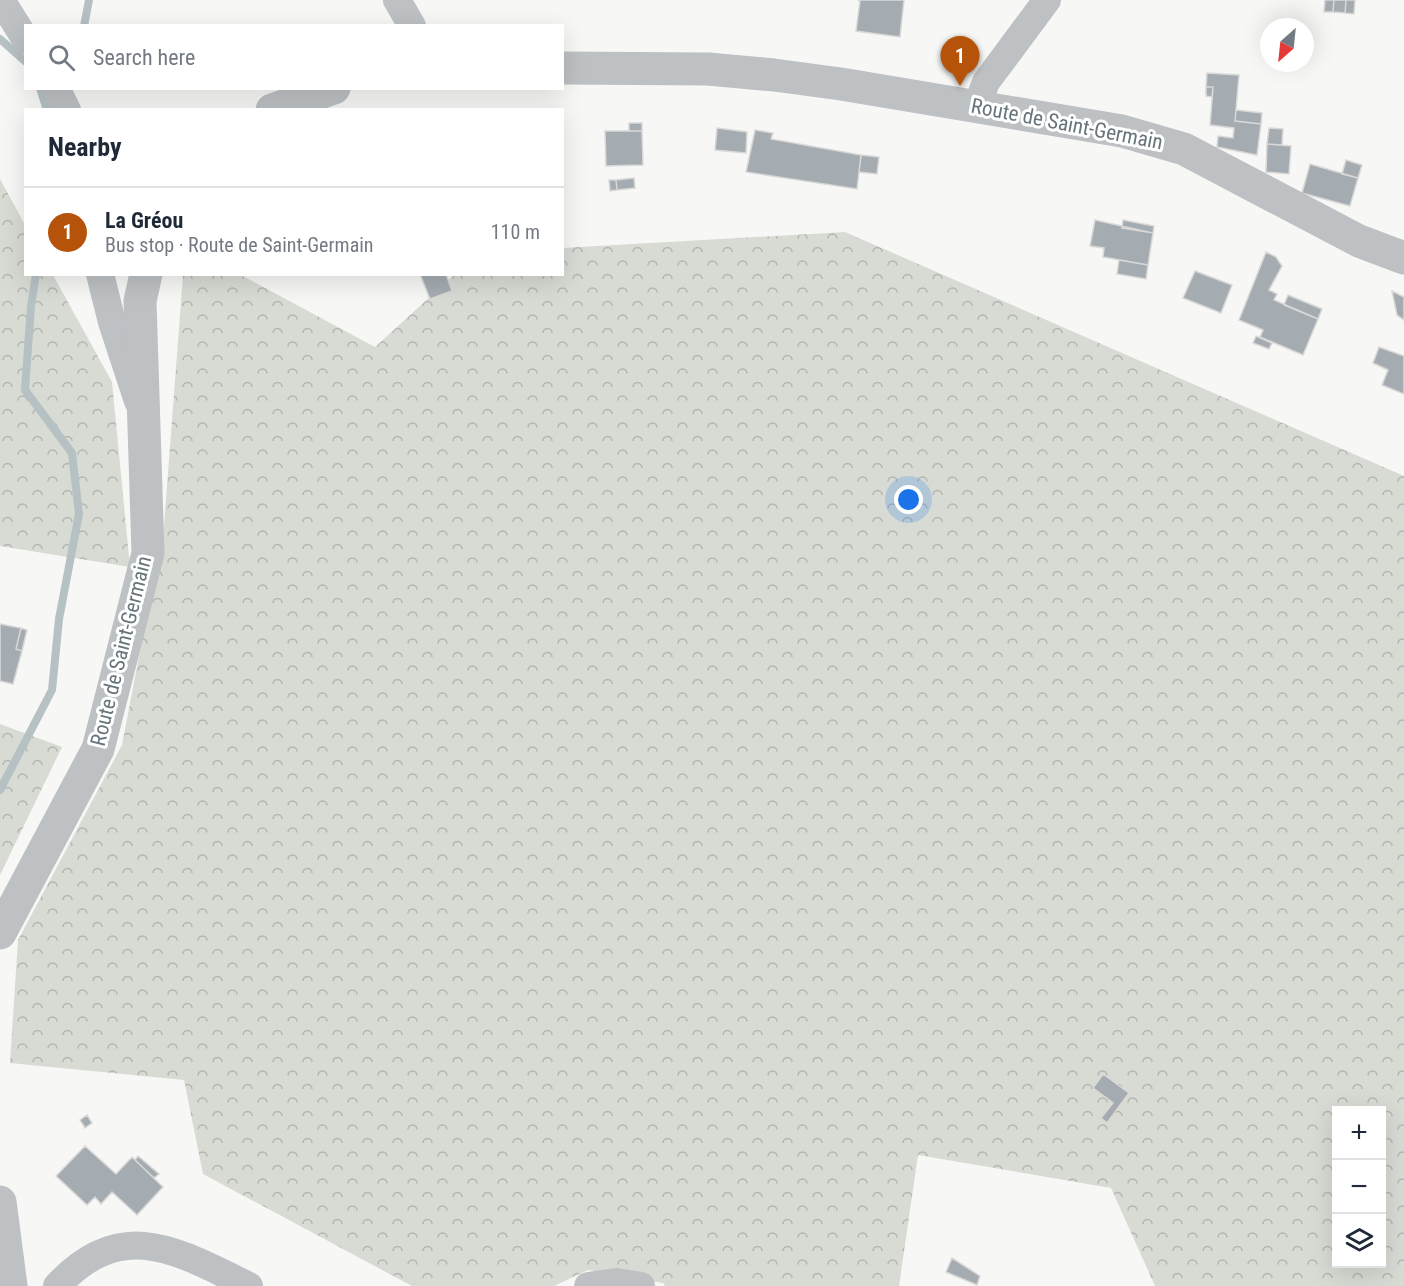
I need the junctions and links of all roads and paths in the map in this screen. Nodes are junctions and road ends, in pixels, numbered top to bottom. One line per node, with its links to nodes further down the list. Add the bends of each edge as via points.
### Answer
1 (1, 0): 5 (street)
2 (397, 0): 4 (street)
3 (1047, 0): 9 (street, via 986,82)
4 (411, 24)
5 (24, 37)
6 (564, 68): 9 (street, Route de Saint-Germain, via 730,71)
7 (57, 90): 10 (street)
8 (328, 90): 11 (street)
9 (977, 106): 12 (street, Route de Saint-Germain, via 1122,131 1184,149 1359,241)
10 (66, 108)
11 (279, 108)
12 (1404, 258)
13 (100, 276): 15 (street)
14 (146, 276): 15 (street, Route de Saint-Germain, via 140,301)
15 (144, 418): 16 (street, Route de Saint-Germain, via 148,553 98,749)
16 (0, 933)
17 (0, 1202): 18 (street)
18 (10, 1286)
19 (57, 1286): 20 (street, via 71,1271 104,1251 141,1244 158,1247)
20 (249, 1286)
21 (588, 1286): 22 (street, via 617,1282)
22 (641, 1286)

